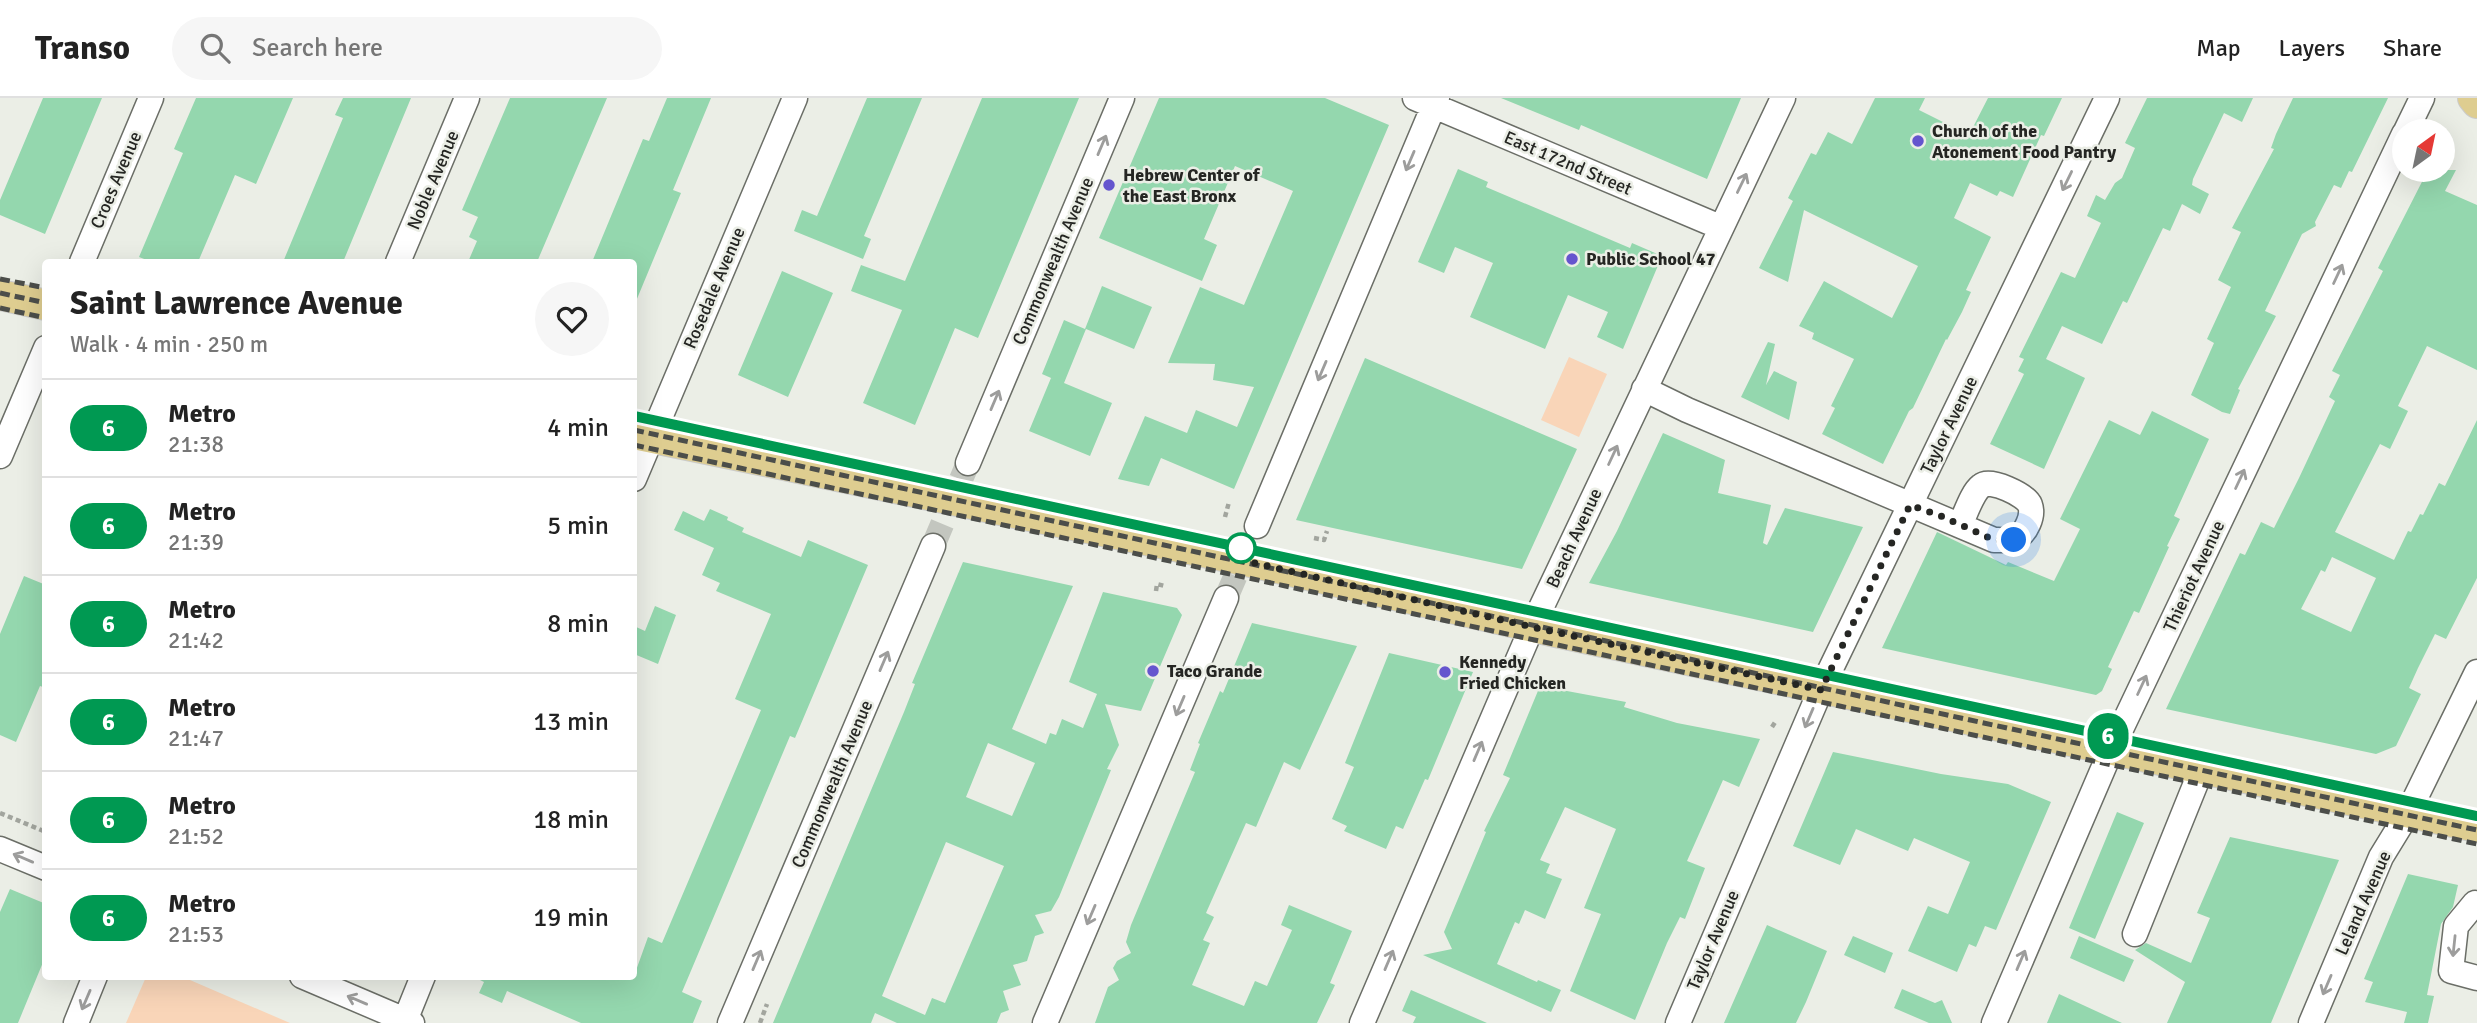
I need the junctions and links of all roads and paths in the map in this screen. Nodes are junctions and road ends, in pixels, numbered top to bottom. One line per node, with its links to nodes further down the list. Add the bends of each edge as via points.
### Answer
1 (151, 98): 14 (street, Croes Avenue)
2 (467, 98): 15 (street, Noble Avenue)
3 (795, 98): 21 (street, Rosedale Avenue)
4 (1122, 98): 24 (street, Commonwealth Avenue, one-way to 4)
5 (1783, 98): 13 (street, Beach Avenue, one-way to 5)
6 (2107, 98): 26 (street, Taylor Avenue, one-way to 26)
7 (2421, 98): 11 (street, Thieriot Avenue)
8 (2473, 98): 10 (main road)
9 (1429, 101): 13 (street, East 172nd Street); 29 (street, one-way to 29)
10 (2477, 103)
11 (2411, 119)
12 (2392, 159): 42 (street, Thieriot Avenue, one-way to 12)
13 (1720, 227): 19 (street, Beach Avenue)
14 (83, 259)
15 (399, 259)
16 (0, 296): 17 (main road)
17 (42, 304)
18 (42, 367): 20 (street)
19 (1644, 389): 26 (street); 36 (street, Beach Avenue, one-way to 19)
20 (36, 396): 22 (street)
21 (642, 435): 23 (street, Rosedale Avenue); 36 (main road, via 1242,560)
22 (0, 456)
23 (637, 462)
24 (968, 463)
25 (1229, 502): 27 (path)
26 (1910, 505): 28 (street); 38 (street, Taylor Avenue)
27 (1225, 517)
28 (1960, 524)
29 (1257, 526)
30 (1326, 531): 31 (path, via 1324,540)
31 (1314, 538)
32 (933, 546): 58 (street, Commonwealth Avenue, one-way to 32)
33 (1165, 586): 34 (path, via 1157,584)
34 (1156, 591)
35 (1226, 598): 59 (street, one-way to 59)
36 (1532, 627): 38 (main road); 60 (street, Beach Avenue, one-way to 36)
37 (2477, 672): 39 (street, Leland Avenue)
38 (1821, 690): 42 (main road); 61 (street, Taylor Avenue, one-way to 61)
39 (2470, 706): 45 (street, Leland Avenue)
40 (1776, 721): 41 (path)
41 (1772, 727)
42 (2112, 748): 43 (main road); 62 (street, Thieriot Avenue, one-way to 42)
43 (2202, 768): 45 (main road); 51 (street)
44 (0, 813): 47 (path)
45 (2408, 813): 46 (main road); 63 (street, Leland Avenue, one-way to 63, via 2381,857)
46 (2477, 827)
47 (42, 830)
48 (0, 849): 49 (street, one-way to 48)
49 (42, 866)
50 (2477, 904): 52 (street, one-way to 52, via 2456,926 2452,971)
51 (2135, 934)
52 (2477, 978)
53 (93, 980): 57 (street, one-way to 57)
54 (311, 980): 56 (street, one-way to 54)
55 (422, 980): 56 (street)
56 (407, 1022)
57 (76, 1023)
58 (730, 1023)
59 (1045, 1023)
60 (1362, 1023)
61 (1678, 1023)
62 (1994, 1023)
63 (2311, 1023)

